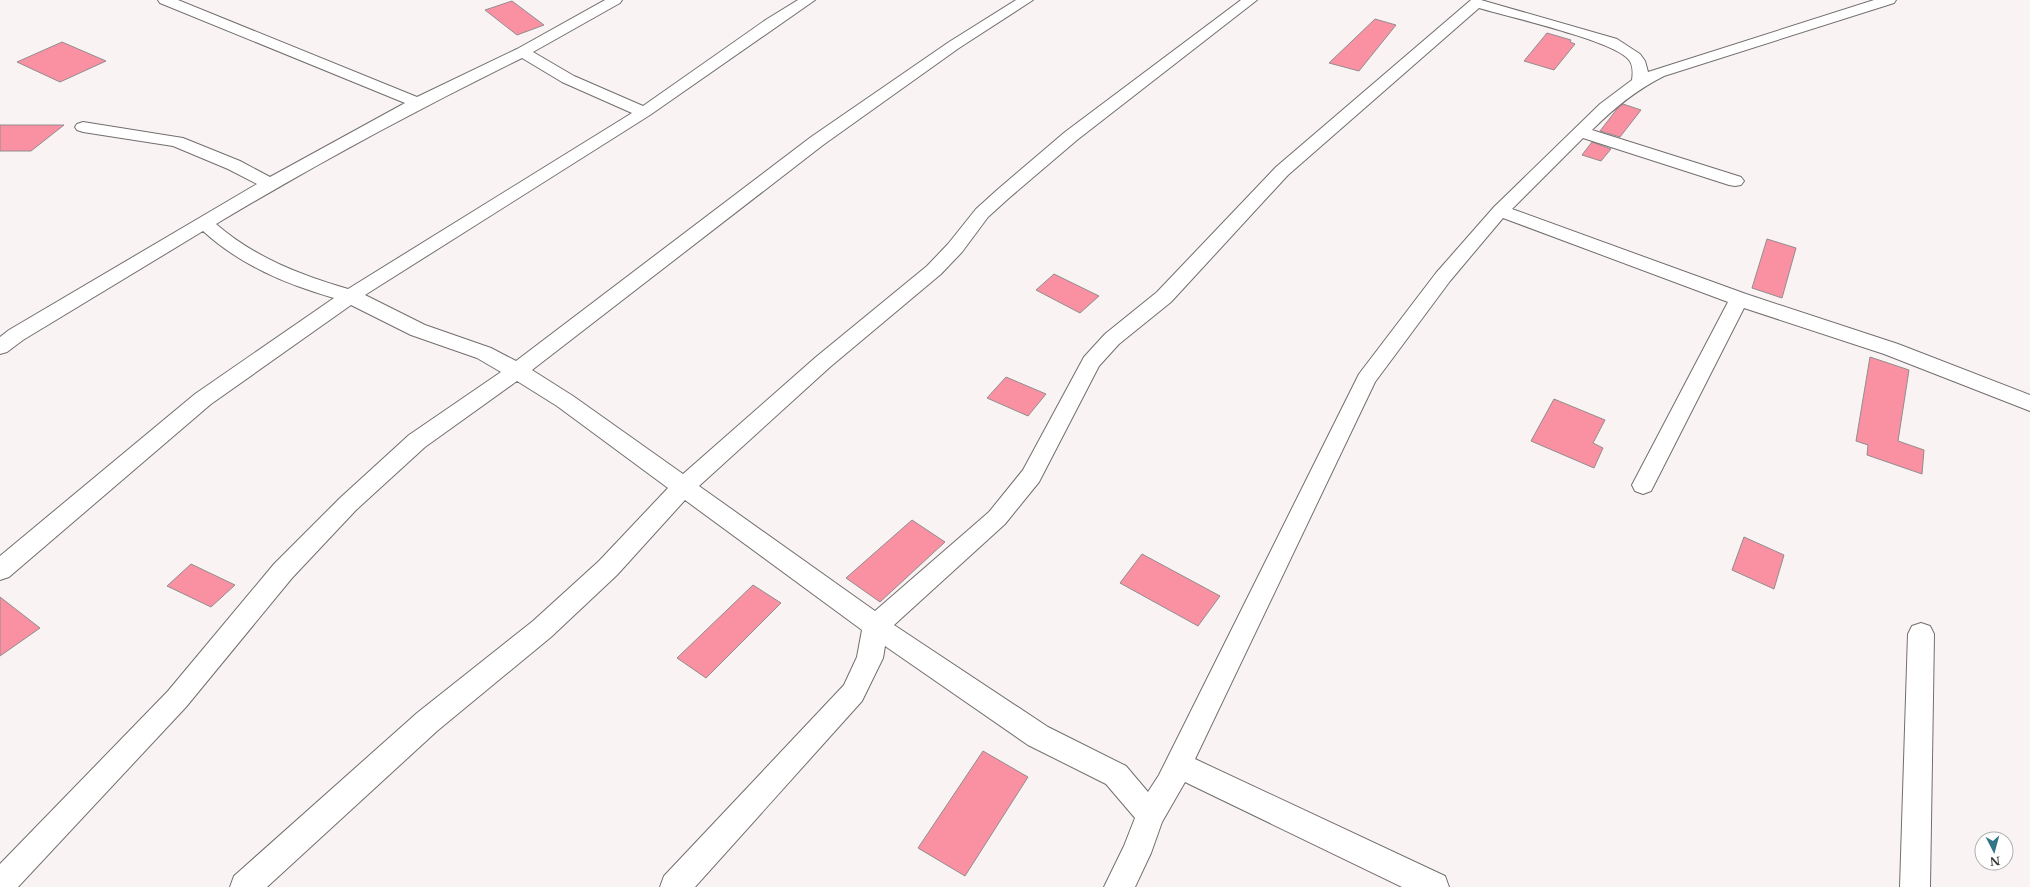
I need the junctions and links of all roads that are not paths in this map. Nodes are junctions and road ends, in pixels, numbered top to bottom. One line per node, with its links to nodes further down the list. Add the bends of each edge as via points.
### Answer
1 (165, 0): 10 (street)
2 (614, 0): 8 (street)
3 (808, 0): 11 (street, via 772,22)
4 (1026, 0): 21 (street, via 954,45 817,141)
5 (1250, 0): 24 (street, via 1071,136 1003,194 982,213 934,270 823,362)
6 (1890, 0): 9 (street, via 1660,73)
7 (1477, 2): 9 (street, via 1612,42 1628,50 1636,59 1642,68); 26 (street, via 1282,171 1164,297 1112,339 1091,362 1031,476 997,518)
8 (522, 52): 10 (street); 11 (street, via 568,79)
9 (1640, 82): 13 (street, via 1606,107)
10 (418, 103): 15 (street)
11 (644, 112): 18 (street)
12 (83, 127): 15 (street, via 178,142 234,165)
13 (1580, 132): 14 (street); 16 (street)
14 (1735, 181)
15 (270, 184): 17 (street)
16 (1500, 211): 19 (street); 28 (street, via 1443,277 1366,379)
17 (204, 223): 18 (street, via 228,244 273,270); 20 (street)
18 (350, 296): 21 (street, via 418,330 484,354); 25 (street, via 203,399)
19 (1740, 299): 22 (street, via 1891,349); 23 (street)
20 (0, 346)
21 (517, 371): 24 (street, via 565,401); 30 (street, via 417,441 348,504 283,571 177,699)
22 (2030, 403)
23 (1643, 485)
24 (684, 486): 26 (street); 31 (street, via 608,568 542,629 428,722)
25 (0, 570)
26 (875, 627): 29 (street, via 1038,736 1116,775); 32 (street, via 870,658 853,693)
27 (1921, 634): 35 (street)
28 (1179, 765): 29 (street); 34 (street)
29 (1150, 815): 33 (street, via 1136,853)
30 (0, 886)
31 (245, 887)
32 (675, 887)
33 (1118, 887)
34 (1434, 887)
35 (1915, 887)

